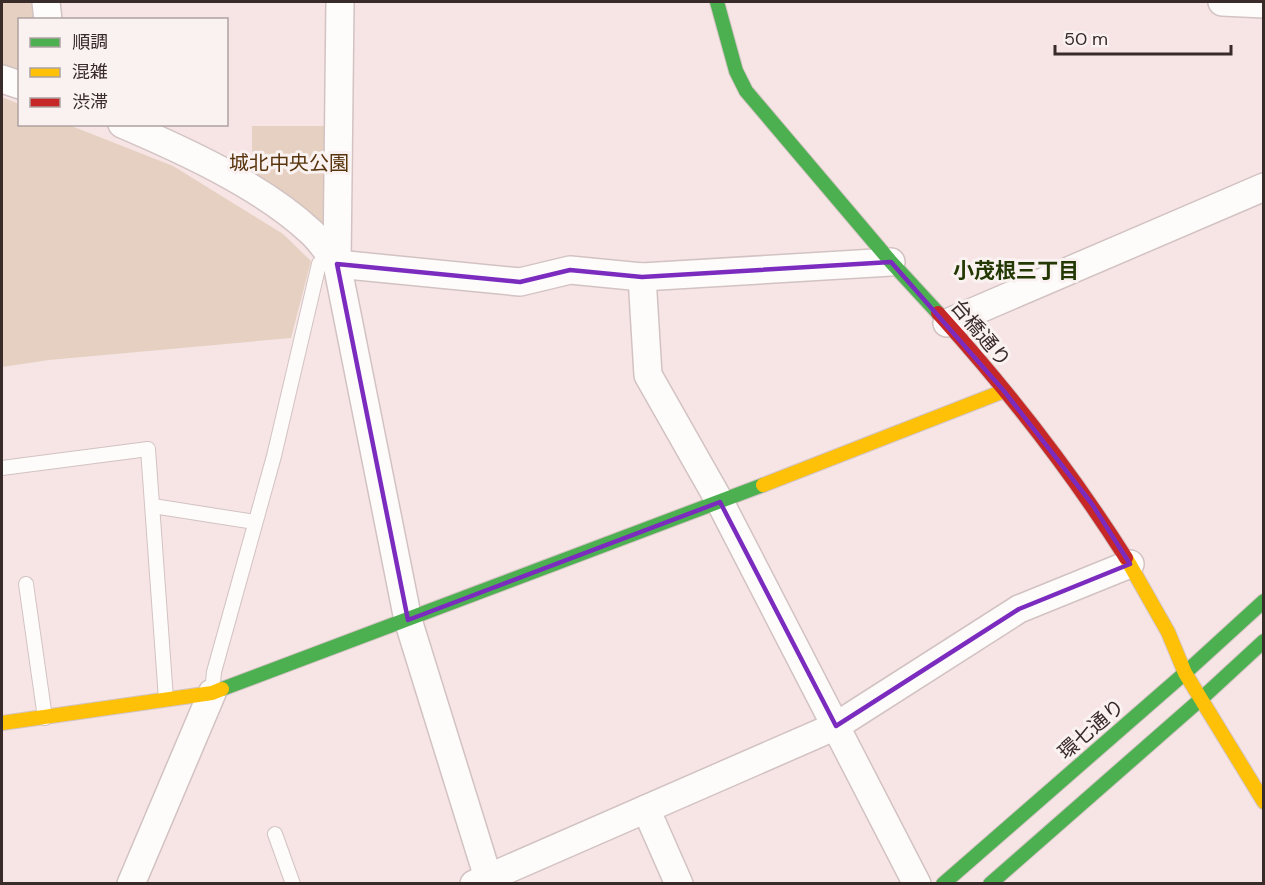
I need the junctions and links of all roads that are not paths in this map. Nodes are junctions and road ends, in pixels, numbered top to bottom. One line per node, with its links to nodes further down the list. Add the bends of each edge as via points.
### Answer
1 (46, 2): 6 (street)
2 (340, 2): 12 (street)
3 (717, 2): 11 (street, 台橋通り, via 736,71 746,91)
4 (1222, 2): 5 (street)
5 (1263, 4)
6 (48, 18)
7 (2, 79): 8 (street)
8 (18, 84)
9 (126, 126): 12 (street, via 267,199 312,232)
10 (1263, 187): 14 (street)
11 (891, 262): 13 (street); 14 (street, 台橋通り)
12 (337, 264): 13 (street, via 520,282 570,270); 19 (lane, via 319,264); 23 (street)
13 (642, 277): 17 (street, via 648,375)
14 (947, 323): 15 (street, 台橋通り)
15 (1004, 391): 17 (street); 20 (street, 台橋通り, via 1092,504)
16 (2, 468): 18 (lane, via 148,449)
17 (720, 502): 23 (street); 31 (street)
18 (153, 506): 19 (lane); 27 (lane)
19 (255, 522): 26 (lane, via 214,672)
20 (1130, 564): 25 (street, 台橋通り, via 1168,632); 31 (street, via 1019,609)
21 (26, 584): 29 (lane)
22 (1263, 601): 25 (street, 環七通り)
23 (408, 620): 26 (street); 35 (street)
24 (1263, 641): 28 (street)
25 (1185, 673): 28 (street, 台橋通り); 40 (street, 環七通り)
26 (212, 693): 27 (street); 36 (street)
27 (166, 699): 29 (street)
28 (1201, 699): 32 (street, 台橋通り); 41 (street)
29 (45, 718): 30 (street)
30 (2, 723)
31 (836, 726): 33 (street); 39 (street)
32 (1263, 802)
33 (646, 809): 35 (street); 38 (street)
34 (275, 834): 37 (lane)
35 (484, 882)
36 (131, 884)
37 (293, 884)
38 (679, 884)
39 (917, 884)
40 (943, 884)
41 (990, 884)

